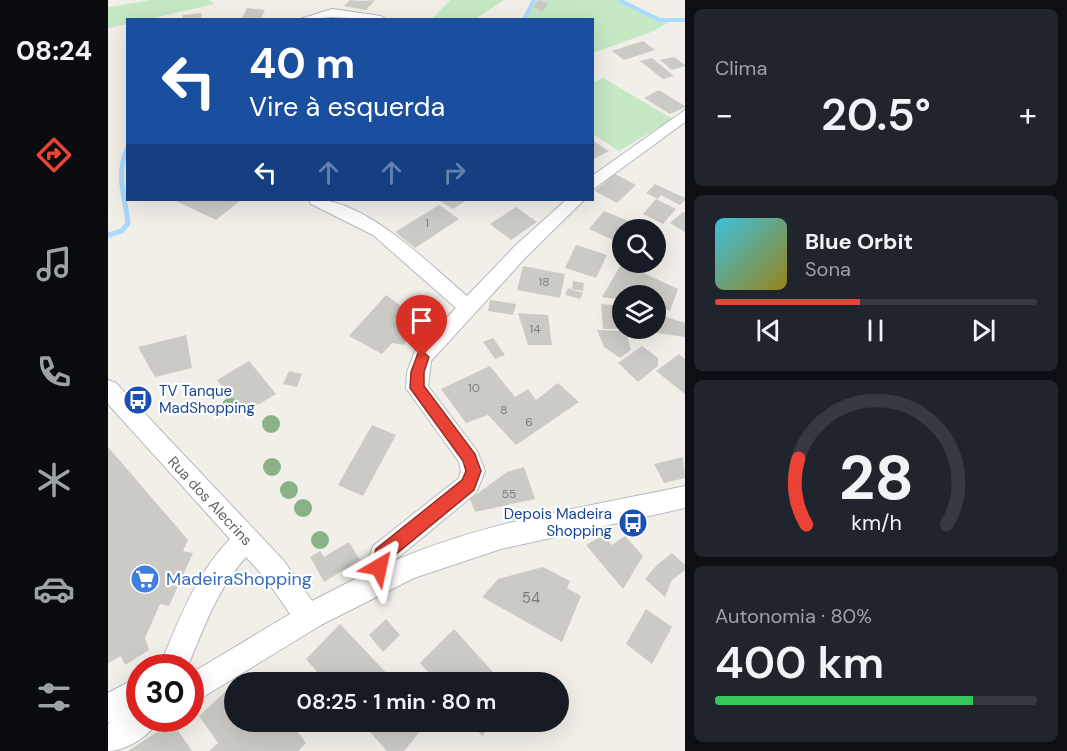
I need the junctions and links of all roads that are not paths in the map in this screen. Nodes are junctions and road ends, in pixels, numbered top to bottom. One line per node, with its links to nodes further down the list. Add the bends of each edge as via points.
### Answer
1 (311, 18): 2 (street, via 332,13)
2 (367, 18)
3 (684, 114): 4 (street)
4 (594, 183)
5 (319, 201): 7 (street, via 380,231)
6 (575, 201): 7 (street)
7 (467, 307): 11 (street, via 422,357 417,388 470,458 473,471 468,485 382,555)
8 (108, 389): 10 (street, Rua dos Alecrins)
9 (684, 497): 11 (street, via 487,542 440,556)
10 (246, 539): 12 (street, Rua dos Alecrins, via 287,584); 13 (street, via 208,586)
11 (382, 581): 12 (street)
12 (308, 617): 14 (street)
13 (180, 654)
14 (204, 683)
15 (126, 698): 16 (street)
16 (108, 709)
17 (126, 730): 18 (street)
18 (108, 741)

